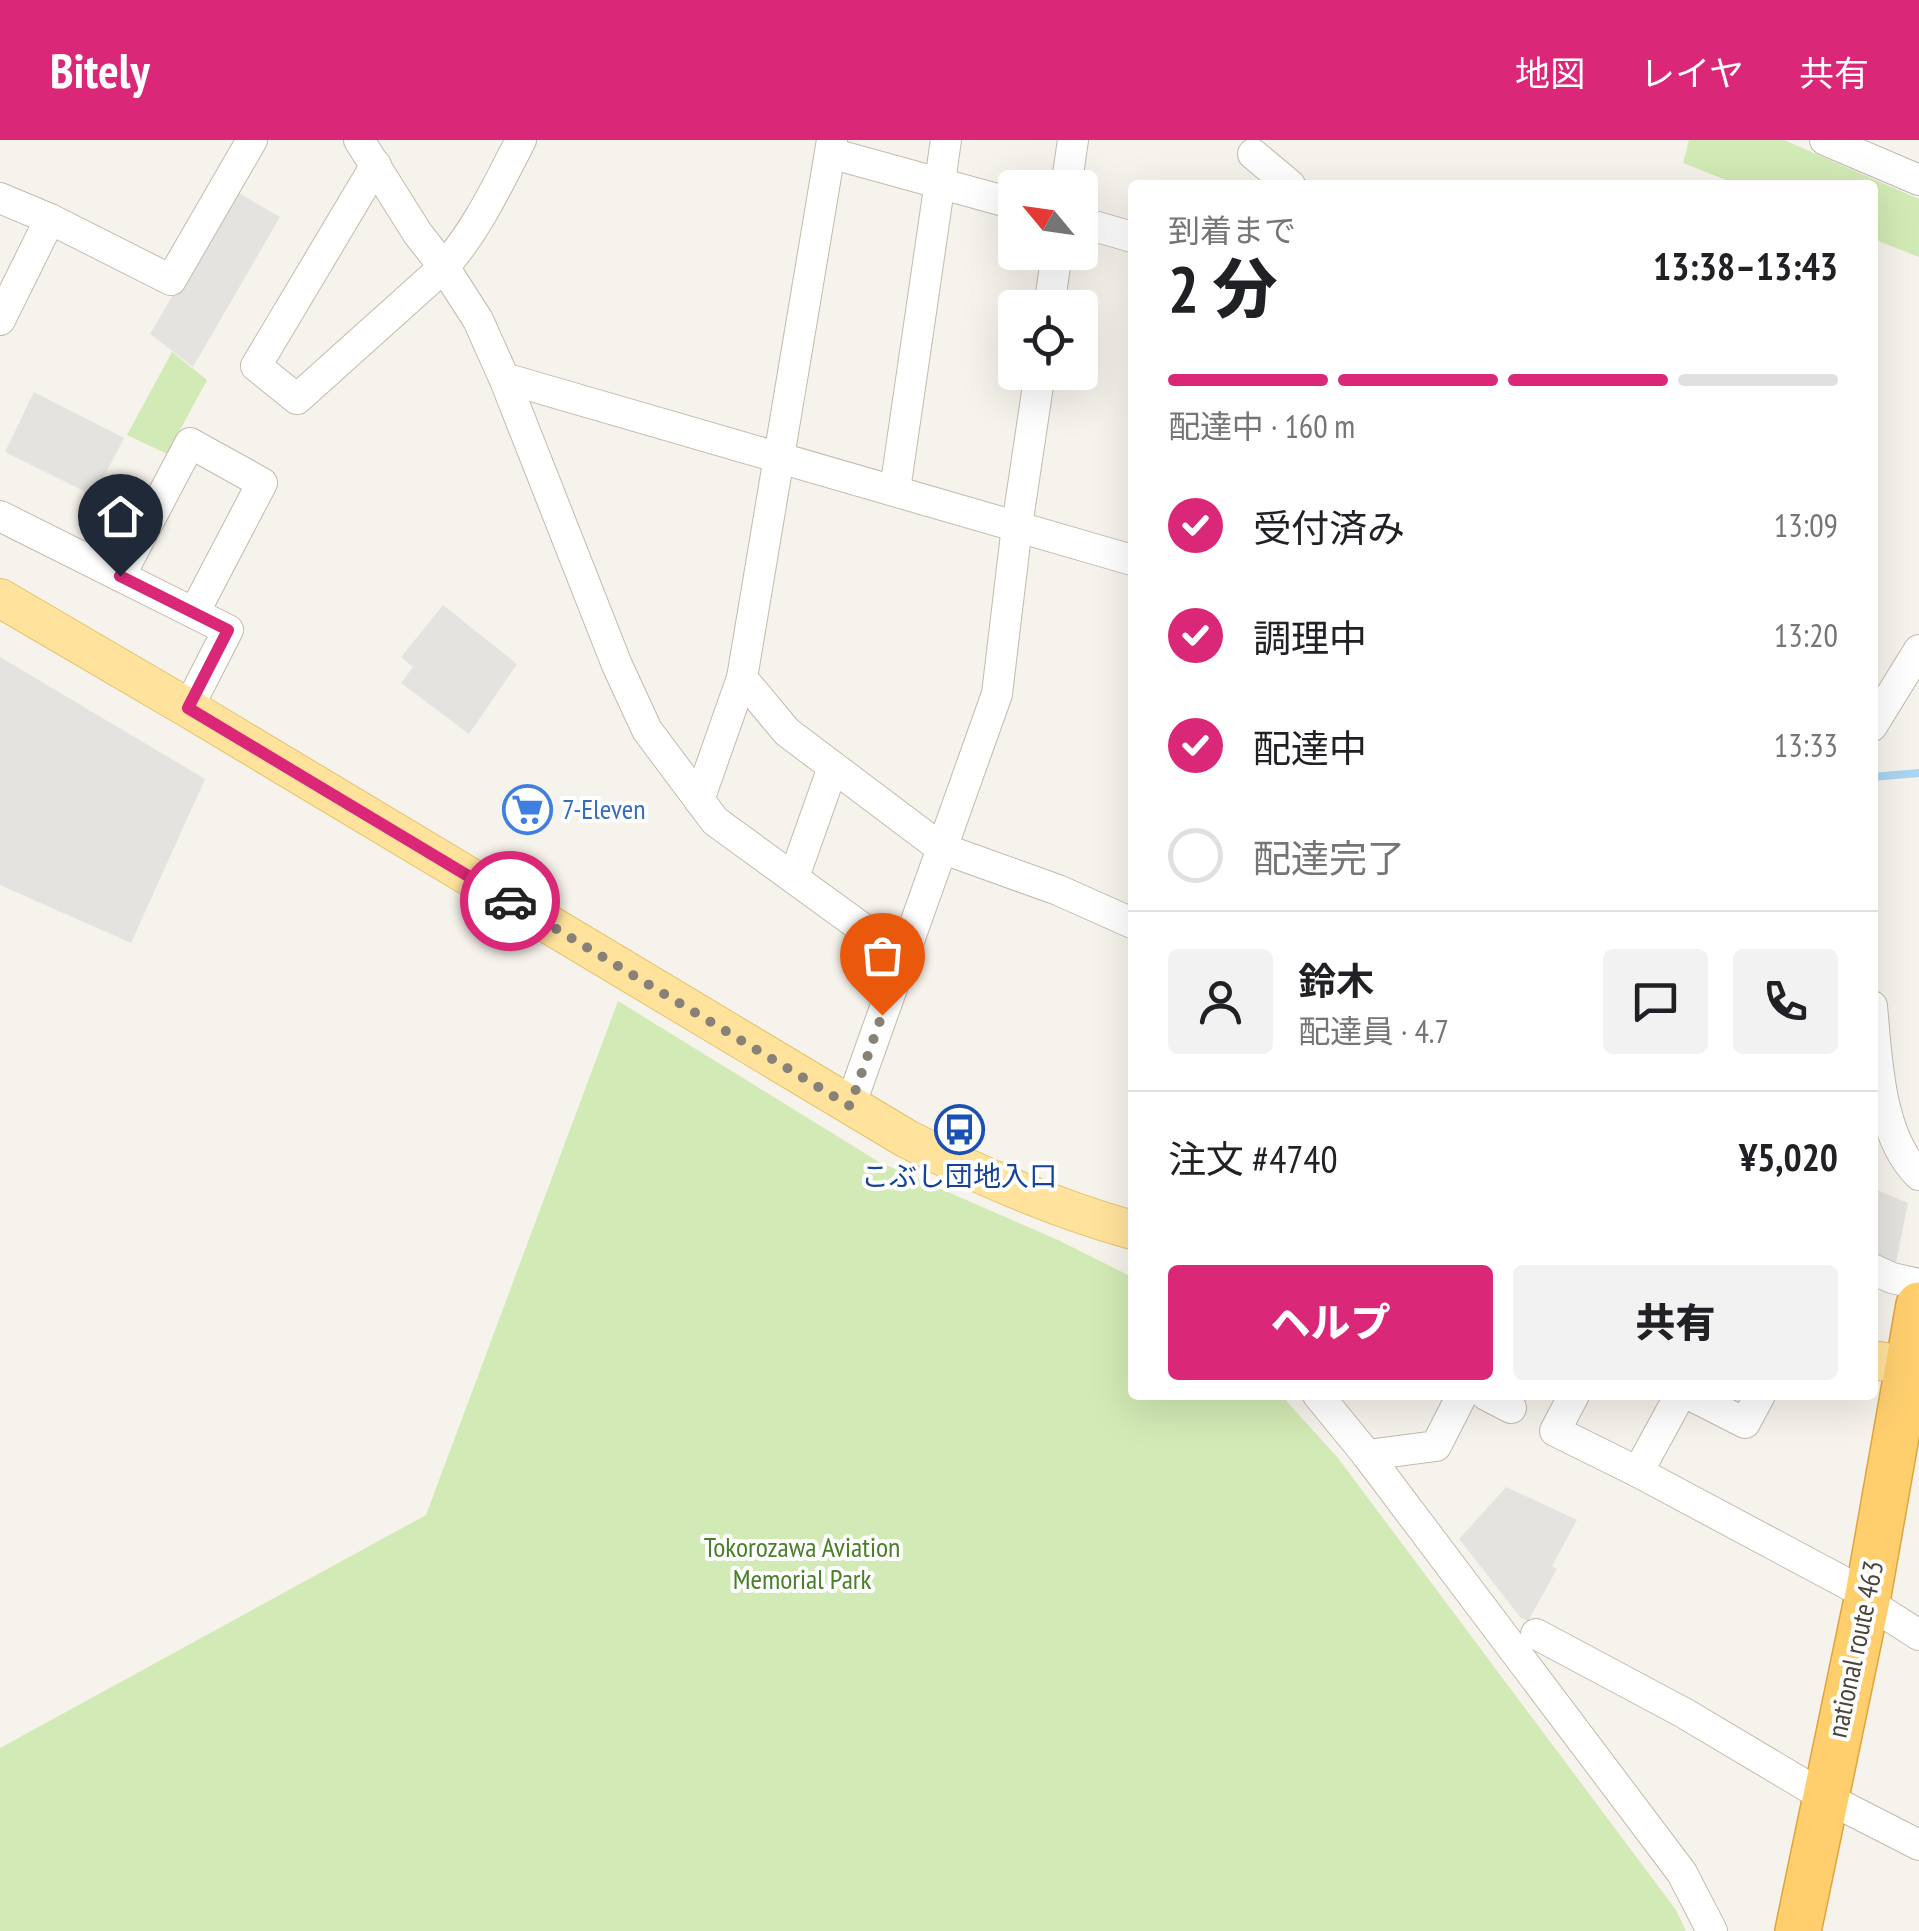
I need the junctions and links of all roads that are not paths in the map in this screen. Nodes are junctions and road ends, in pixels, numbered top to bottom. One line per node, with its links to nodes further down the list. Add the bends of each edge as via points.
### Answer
1 (252, 140): 15 (street, via 171,280)
2 (520, 140): 18 (street, via 487,206)
3 (946, 140): 12 (street)
4 (1073, 140): 9 (street)
5 (1826, 140): 11 (street)
6 (831, 146): 12 (street); 22 (street)
7 (367, 152): 18 (street); 18 (street, via 256,366 298,399)
8 (1254, 154): 10 (street)
9 (1069, 170)
10 (1284, 180)
11 (1919, 180)
12 (940, 183): 14 (street); 23 (street)
13 (0, 198): 15 (street)
14 (998, 199)
15 (50, 219): 19 (street)
16 (1098, 227): 17 (street)
17 (1128, 236)
18 (444, 268): 20 (street)
19 (0, 320)
20 (504, 378): 22 (street); 35 (street, via 646,730)
21 (1037, 390): 25 (street)
22 (779, 458): 23 (street); 31 (street)
23 (895, 490): 25 (street)
24 (0, 516): 27 (street)
25 (1018, 526): 26 (street); 36 (street, via 996,694)
26 (1128, 559)
27 (120, 576): 29 (street); 29 (street, via 190,443 262,483)
28 (0, 598): 32 (main road)
29 (194, 613): 32 (street, via 228,630)
30 (1919, 650): 33 (street)
31 (742, 678): 34 (street, via 788,732); 35 (street)
32 (188, 708): 41 (main road)
33 (1878, 716)
34 (833, 768): 36 (street); 37 (street)
35 (699, 800): 37 (street, via 715,820)
36 (941, 848): 38 (street); 39 (street)
37 (794, 877): 39 (street)
38 (1128, 921)
39 (902, 957): 41 (street)
40 (1878, 1064): 42 (street, via 1887,1117)
41 (850, 1106): 43 (main road, via 974,1172)
42 (1919, 1175)
43 (1128, 1229)
44 (1878, 1272): 45 (street)
45 (1919, 1284)
46 (1919, 1305): 47 (highway, national route 463)
47 (1900, 1364): 56 (highway, national route 463)
48 (1322, 1400): 54 (street)
49 (1459, 1400): 54 (street, via 1436,1446)
50 (1571, 1400): 55 (street, via 1554,1431)
51 (1677, 1400): 55 (street)
52 (1700, 1400): 53 (street, via 1745,1423)
53 (1757, 1400)
54 (1367, 1455): 61 (street, via 1682,1873)
55 (1638, 1472): 56 (street)
56 (1867, 1598): 58 (street); 59 (highway, national route 463)
57 (1536, 1634): 59 (street)
58 (1919, 1635)
59 (1825, 1796): 60 (street); 62 (highway, national route 463)
60 (1919, 1845)
61 (1712, 1931)
62 (1798, 1931)

